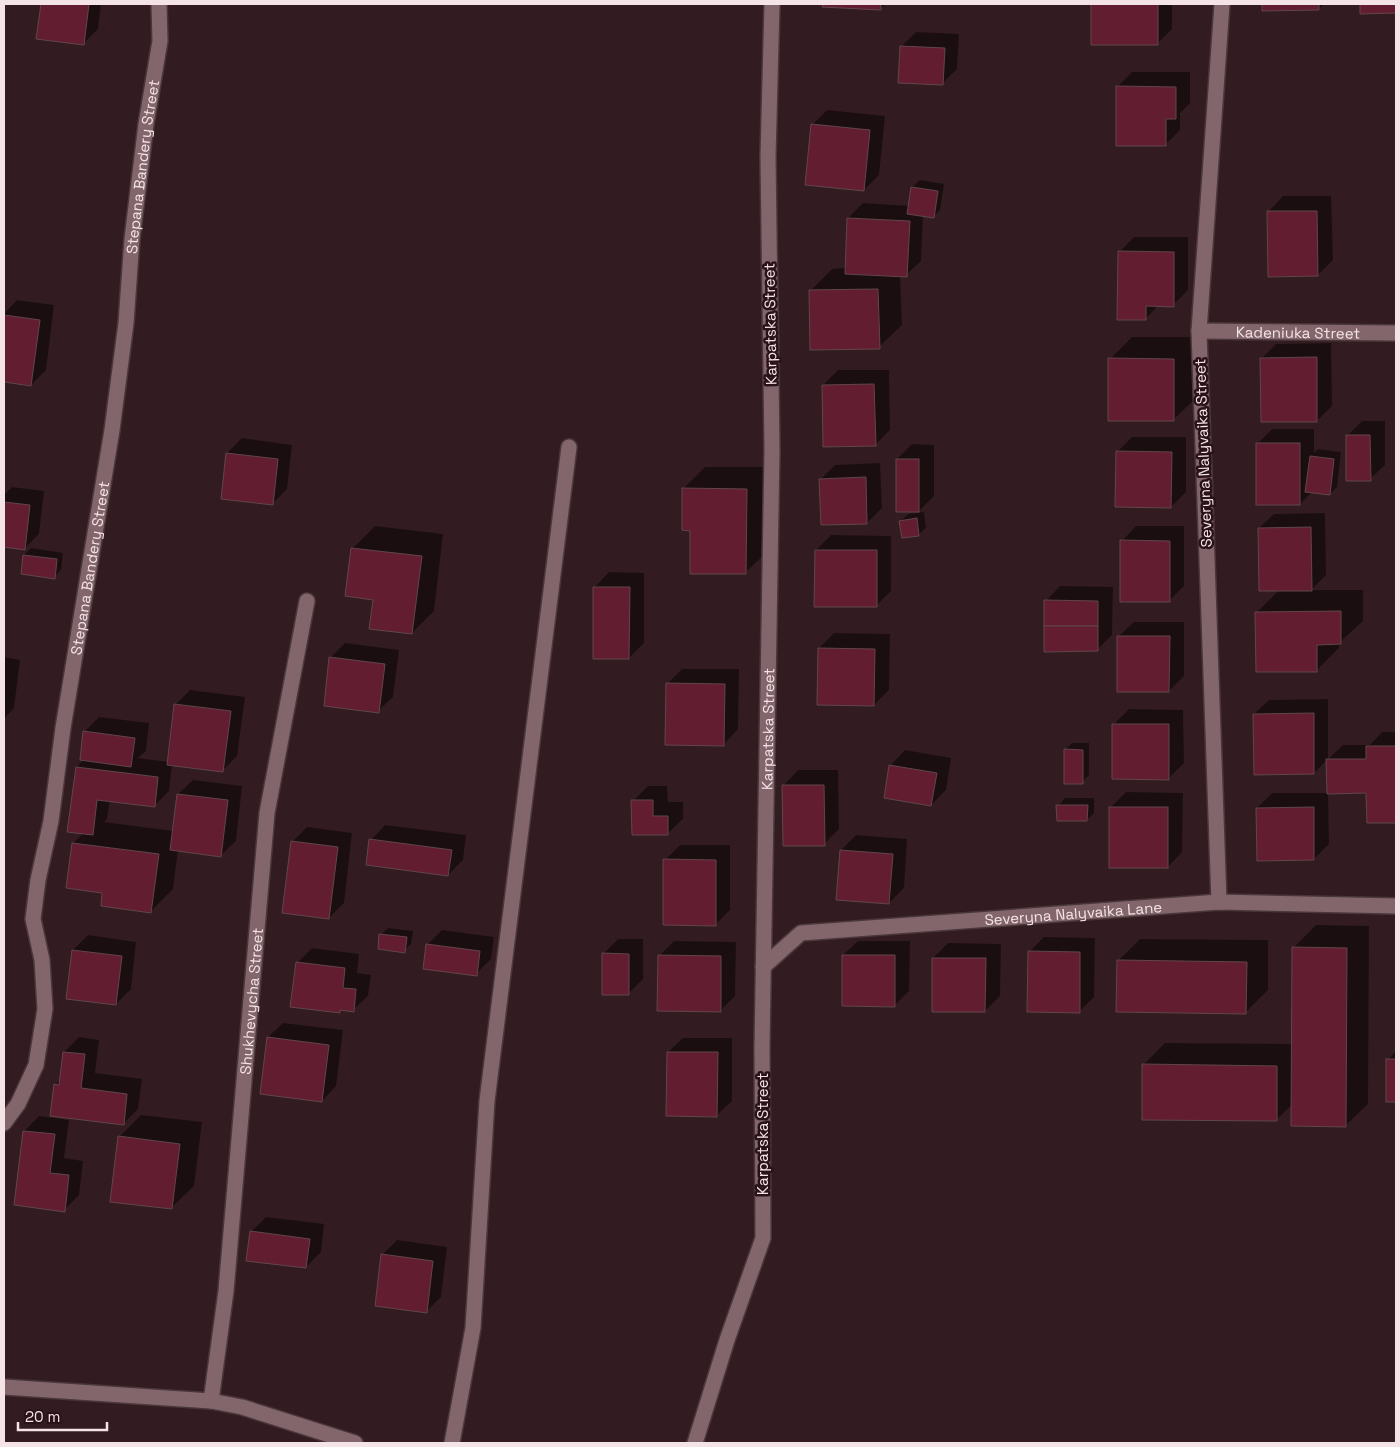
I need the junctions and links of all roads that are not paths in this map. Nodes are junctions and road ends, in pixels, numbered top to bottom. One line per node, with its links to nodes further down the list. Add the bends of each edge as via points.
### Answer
1 (159, 4): 11 (street, Stepana Bandery Street, via 160,41 146,124 112,430 33,919 42,960 45,1009 36,1065 18,1104)
2 (772, 4): 10 (street, Karpatska Street, via 768,157 772,450)
3 (1222, 4): 4 (street, Severyna Nalyvaika Street)
4 (1199, 331): 5 (street, Kadeniuka Street); 8 (street, Severyna Nalyvaika Street)
5 (1396, 333)
6 (569, 447): 15 (street, via 487,1101 473,1328)
7 (307, 602): 13 (street, Shukhevycha Street, via 267,813 226,1291)
8 (1219, 902): 9 (street, Severyna Nalyvaika Lane); 10 (street, Severyna Nalyvaika Lane, via 800,933)
9 (1396, 906)
10 (763, 967): 16 (street, Karpatska Street, via 763,1238)
11 (4, 1123)
12 (4, 1387): 13 (street)
13 (210, 1401): 14 (street, via 242,1407)
14 (355, 1443)
15 (452, 1443)
16 (694, 1443)

